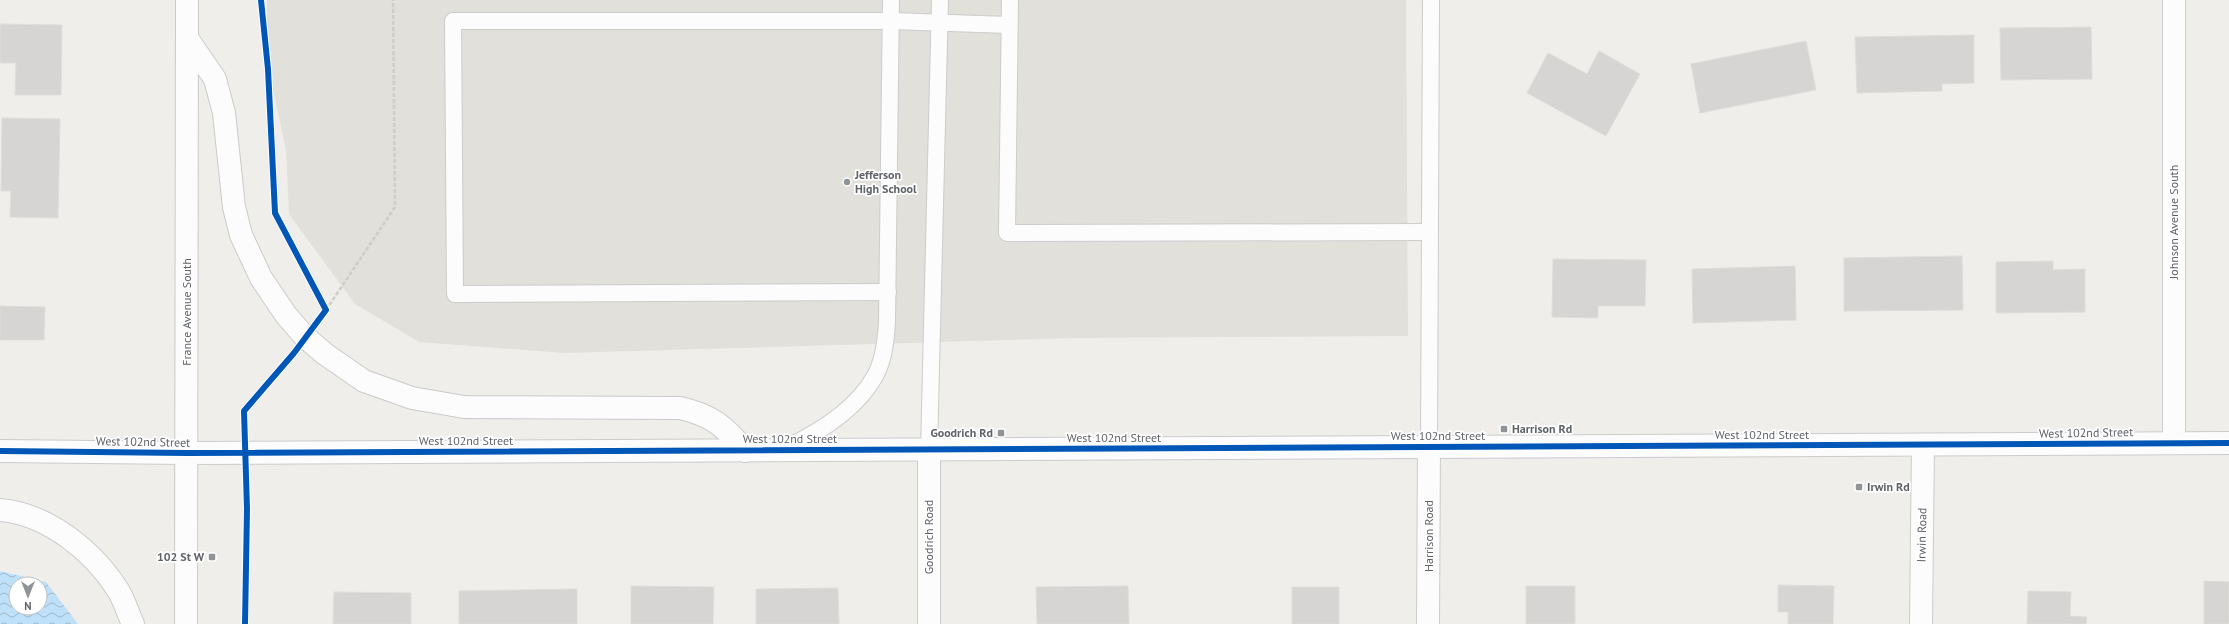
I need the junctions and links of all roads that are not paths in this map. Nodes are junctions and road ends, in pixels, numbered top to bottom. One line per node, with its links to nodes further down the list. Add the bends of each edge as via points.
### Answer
1 (187, 0): 10 (street, France Avenue South)
2 (891, 0): 7 (lane)
3 (940, 0): 8 (lane)
4 (1010, 0): 9 (lane)
5 (1431, 0): 11 (lane)
6 (2174, 0): 13 (street, Johnson Avenue South)
7 (891, 21): 8 (lane); 12 (lane); 12 (lane, via 453,21 456,294)
8 (940, 23): 9 (lane); 18 (lane)
9 (1009, 24): 11 (lane, via 1007,233)
10 (187, 38): 20 (street, via 215,79 224,113 234,207 241,235 261,278 286,315 305,337 364,381 412,398 464,407 680,408 700,413 717,422 732,434); 21 (street, France Avenue South)
11 (1430, 232): 16 (lane)
12 (888, 292): 17 (lane, via 886,340 876,376 865,392 842,414 808,438)
13 (2174, 443): 14 (street, West 102nd Street); 15 (street, West 102nd Street)
14 (2229, 443)
15 (1923, 445): 16 (street, West 102nd Street); 27 (street, Irwin Road)
16 (1429, 447): 18 (street, West 102nd Street); 26 (street, Harrison Road)
17 (780, 450): 18 (street, West 102nd Street); 20 (street, West 102nd Street)
18 (929, 450): 25 (street, Goodrich Road)
19 (0, 451): 21 (street, West 102nd Street)
20 (746, 451): 21 (street, West 102nd Street)
21 (187, 454): 24 (street, France Avenue South)
22 (0, 510): 23 (street, via 39,520 91,556 119,591)
23 (133, 624)
24 (186, 624)
25 (929, 624)
26 (1428, 624)
27 (1921, 624)

